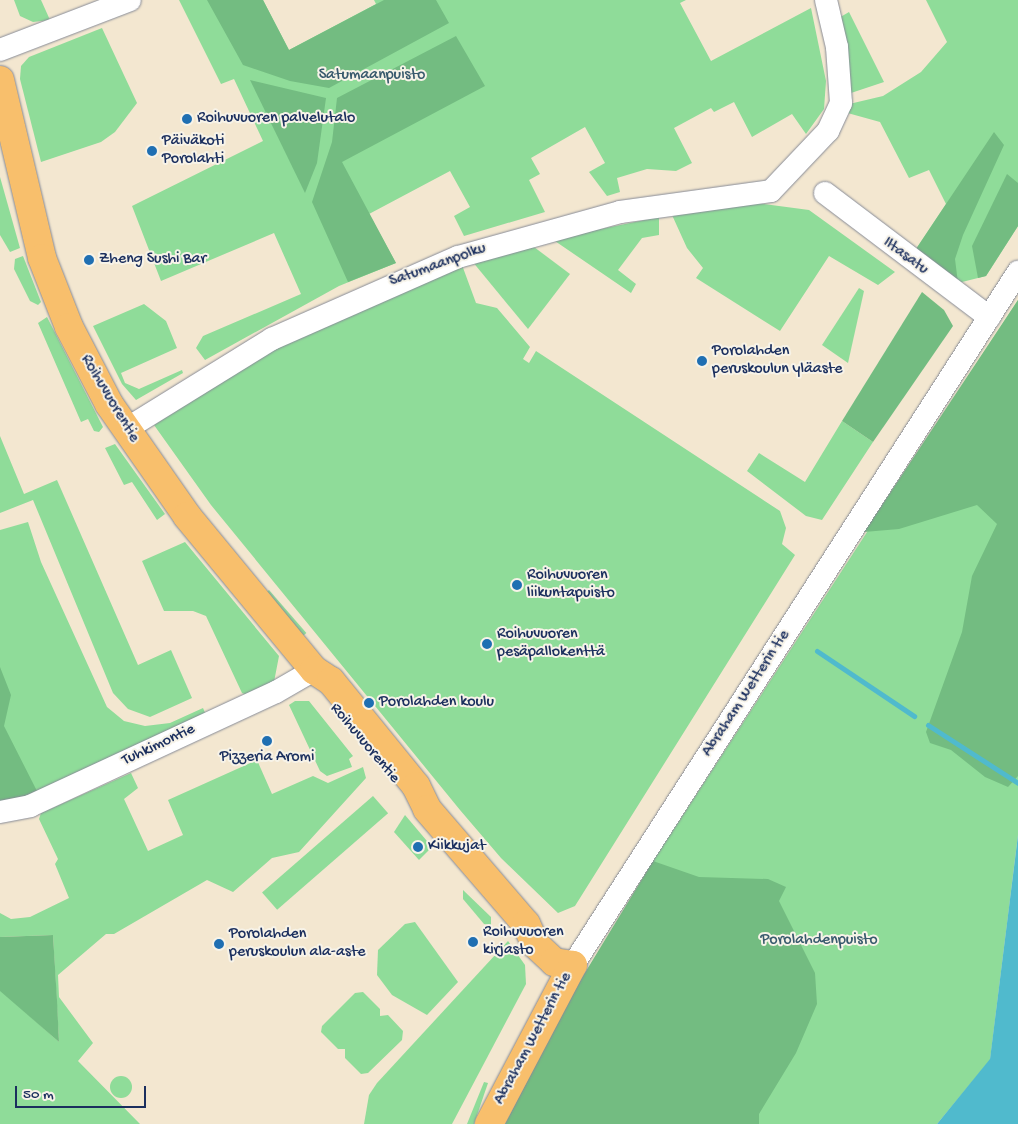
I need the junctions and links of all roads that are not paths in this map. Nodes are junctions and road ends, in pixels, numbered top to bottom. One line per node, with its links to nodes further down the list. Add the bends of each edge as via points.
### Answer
1 (130, 0): 3 (street)
2 (826, 0): 8 (street, Satumaanpolku, via 837,48 841,103 828,131 780,184 766,192 620,212 458,257 272,339)
3 (0, 50)
4 (0, 80): 8 (main road, Roihuvuorentie, via 42,258 94,380)
5 (825, 193): 7 (street, Iltasatu)
6 (1018, 272): 7 (street, Abraham Wetterin tie)
7 (989, 317): 11 (street, Abraham Wetterin tie)
8 (126, 429): 9 (main road, Roihuvuorentie, via 176,502)
9 (314, 670): 10 (street, Tuhkimontie, via 276,692 30,806); 11 (main road, Roihuvuorentie, via 319,690 407,796 427,809 526,924 548,932 564,947)
10 (0, 812)
11 (573, 965): 12 (main road, Abraham Wetterin tie)
12 (489, 1124)

